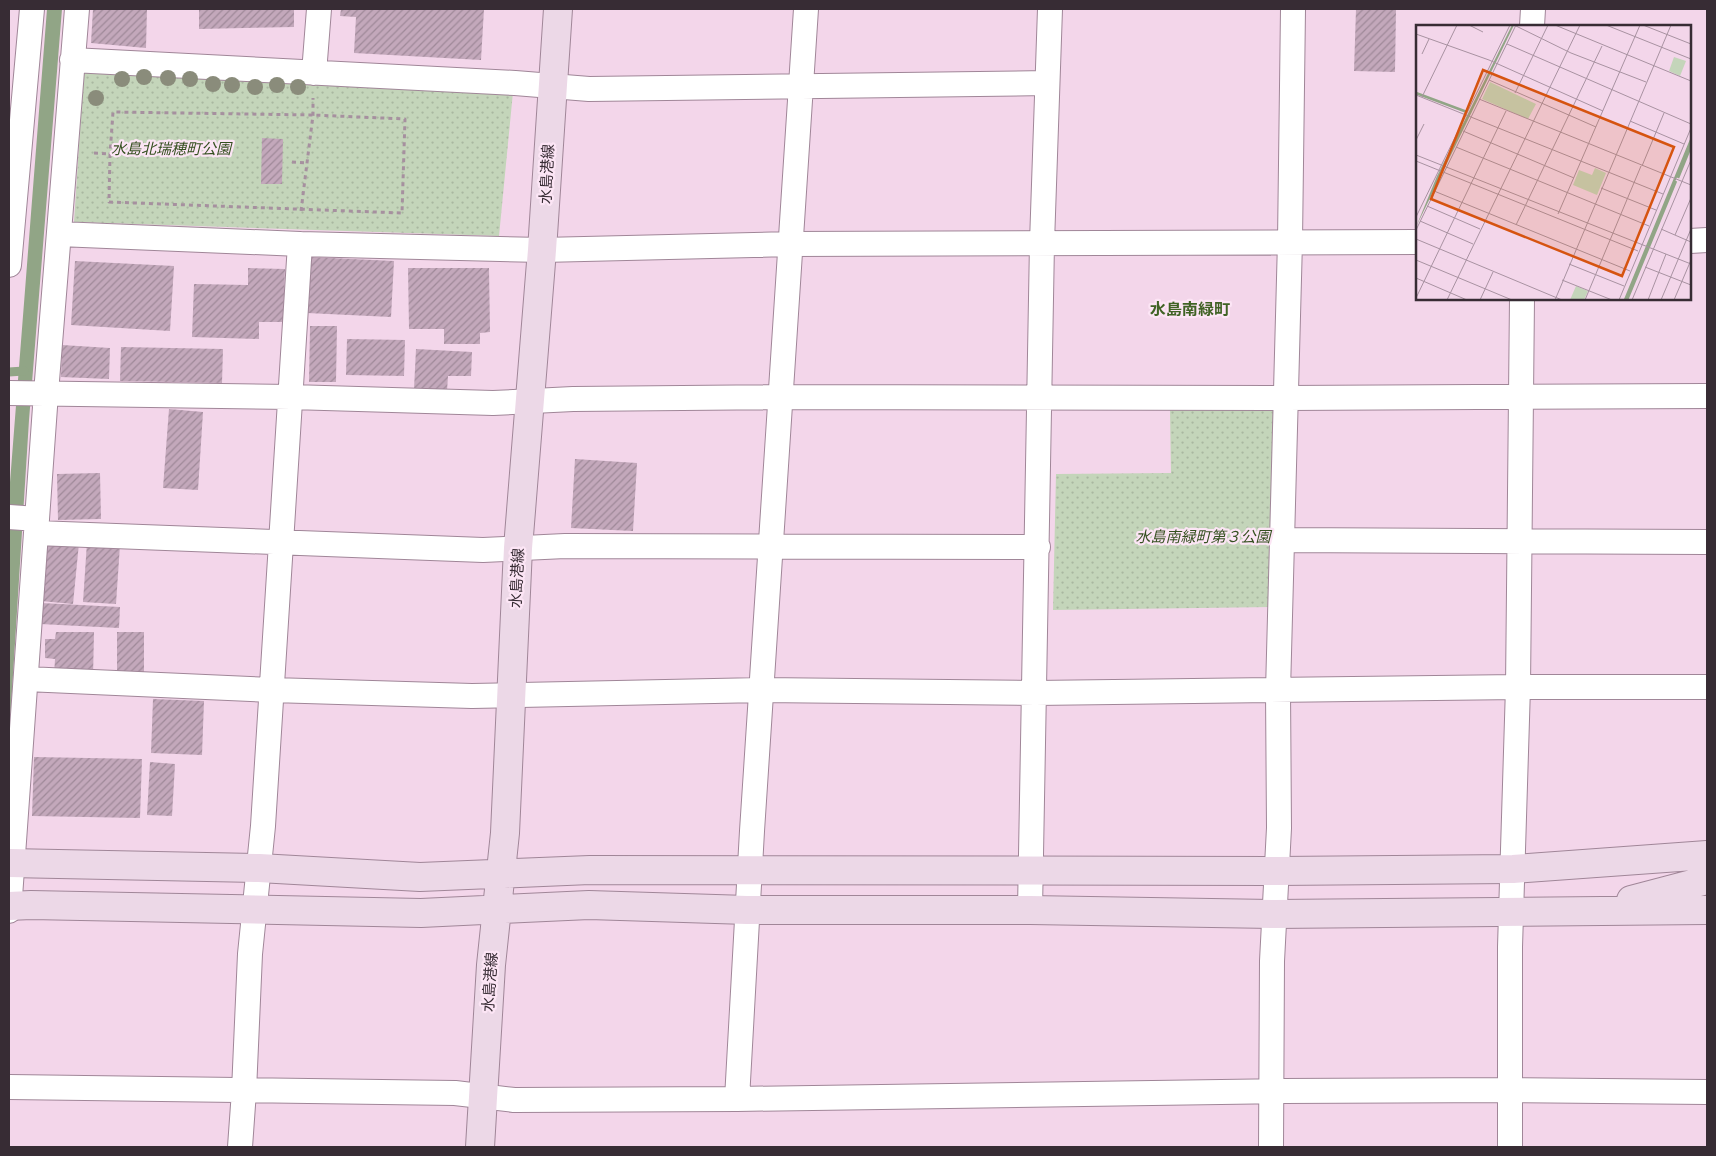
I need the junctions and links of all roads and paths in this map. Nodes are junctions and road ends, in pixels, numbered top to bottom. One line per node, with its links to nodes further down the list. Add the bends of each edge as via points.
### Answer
1 (32, 9): 30 (street)
2 (76, 9): 10 (street)
3 (318, 9): 11 (street)
4 (558, 9): 14 (street, 水島港線)
5 (806, 9): 13 (street)
6 (1050, 9): 12 (street)
7 (1294, 9): 24 (street)
8 (1533, 9): 9 (street)
9 (1532, 25)
10 (72, 60): 11 (street); 16 (street)
11 (314, 73): 14 (street); 15 (path)
12 (1047, 83): 13 (street); 26 (street)
13 (801, 85): 14 (street, via 589,89); 28 (street)
14 (552, 86): 29 (street, 水島港線)
15 (313, 115): 17 (path, via 113,112); 19 (path); 20 (path, via 405,119 402,213)
16 (66, 152): 17 (path); 21 (street)
17 (110, 154): 20 (path, via 109,202)
18 (292, 162): 19 (path)
19 (307, 163): 20 (path)
20 (301, 210): 27 (path)
21 (59, 234): 27 (street); 32 (street)
22 (1691, 240): 23 (street)
23 (1707, 240)
24 (1290, 241): 25 (street); 26 (street); 38 (street)
25 (1416, 242)
26 (1042, 243): 28 (street); 37 (street)
27 (300, 244): 29 (street); 35 (street)
28 (790, 244): 29 (street); 36 (street)
29 (542, 250): 39 (street, 水島港線)
30 (9, 265)
31 (1522, 300): 33 (street)
32 (25, 393): 35 (street); 40 (street)
33 (1521, 396): 34 (street); 38 (street); 42 (street)
34 (1707, 396)
35 (291, 397): 39 (street, via 493,403); 44 (street)
36 (780, 397): 37 (street); 39 (street); 45 (street)
37 (1040, 398): 38 (street); 46 (street)
38 (1286, 398): 41 (street)
39 (529, 401): 47 (street, 水島港線)
40 (27, 522): 44 (street); 48 (street)
41 (1282, 540): 42 (street); 53 (street)
42 (1519, 542): 43 (street); 49 (street)
43 (1707, 542)
44 (281, 543): 47 (street, via 483,550); 51 (street)
45 (771, 546): 46 (street); 47 (street); 52 (street)
46 (1038, 547): 54 (street)
47 (518, 548): 55 (street, 水島港線)
48 (26, 679): 51 (street); 57 (street)
49 (1518, 687): 50 (street); 53 (street); 59 (street)
50 (1707, 687)
51 (272, 690): 55 (street); 58 (street)
52 (762, 690): 54 (street); 55 (street); 60 (street)
53 (1278, 691): 54 (street); 62 (street)
54 (1035, 693): 61 (street)
55 (511, 695): 63 (street, 水島港線)
56 (1707, 855): 59 (street)
57 (11, 863): 58 (street); 65 (street)
58 (259, 868): 63 (street, via 420,877); 66 (street)
59 (1514, 869): 62 (street); 73 (street)
60 (749, 870): 61 (street); 63 (street, via 590,870); 68 (street)
61 (1031, 870): 62 (street); 69 (street)
62 (1277, 871): 74 (street)
63 (500, 874): 67 (street, 水島港線)
64 (1707, 880): 72 (street)
65 (9, 906): 66 (street); 71 (street)
66 (255, 909): 67 (street, via 421,913); 77 (street)
67 (497, 910): 68 (street, via 589,905); 80 (street, 水島港線)
68 (747, 910): 69 (street); 81 (street)
69 (1030, 910): 74 (street)
70 (1707, 910): 72 (street)
71 (9, 911)
72 (1591, 911): 73 (street)
73 (1512, 912): 74 (street); 76 (street)
74 (1274, 914): 78 (street)
75 (9, 1087): 77 (street)
76 (1510, 1090): 78 (street); 79 (street); 85 (street)
77 (244, 1091): 80 (street); 82 (street)
78 (1272, 1092): 81 (street); 84 (street)
79 (1707, 1092)
80 (483, 1096): 81 (street, via 514,1100); 83 (street, 水島港線)
81 (737, 1099)
82 (240, 1147)
83 (480, 1147)
84 (1271, 1147)
85 (1510, 1147)

